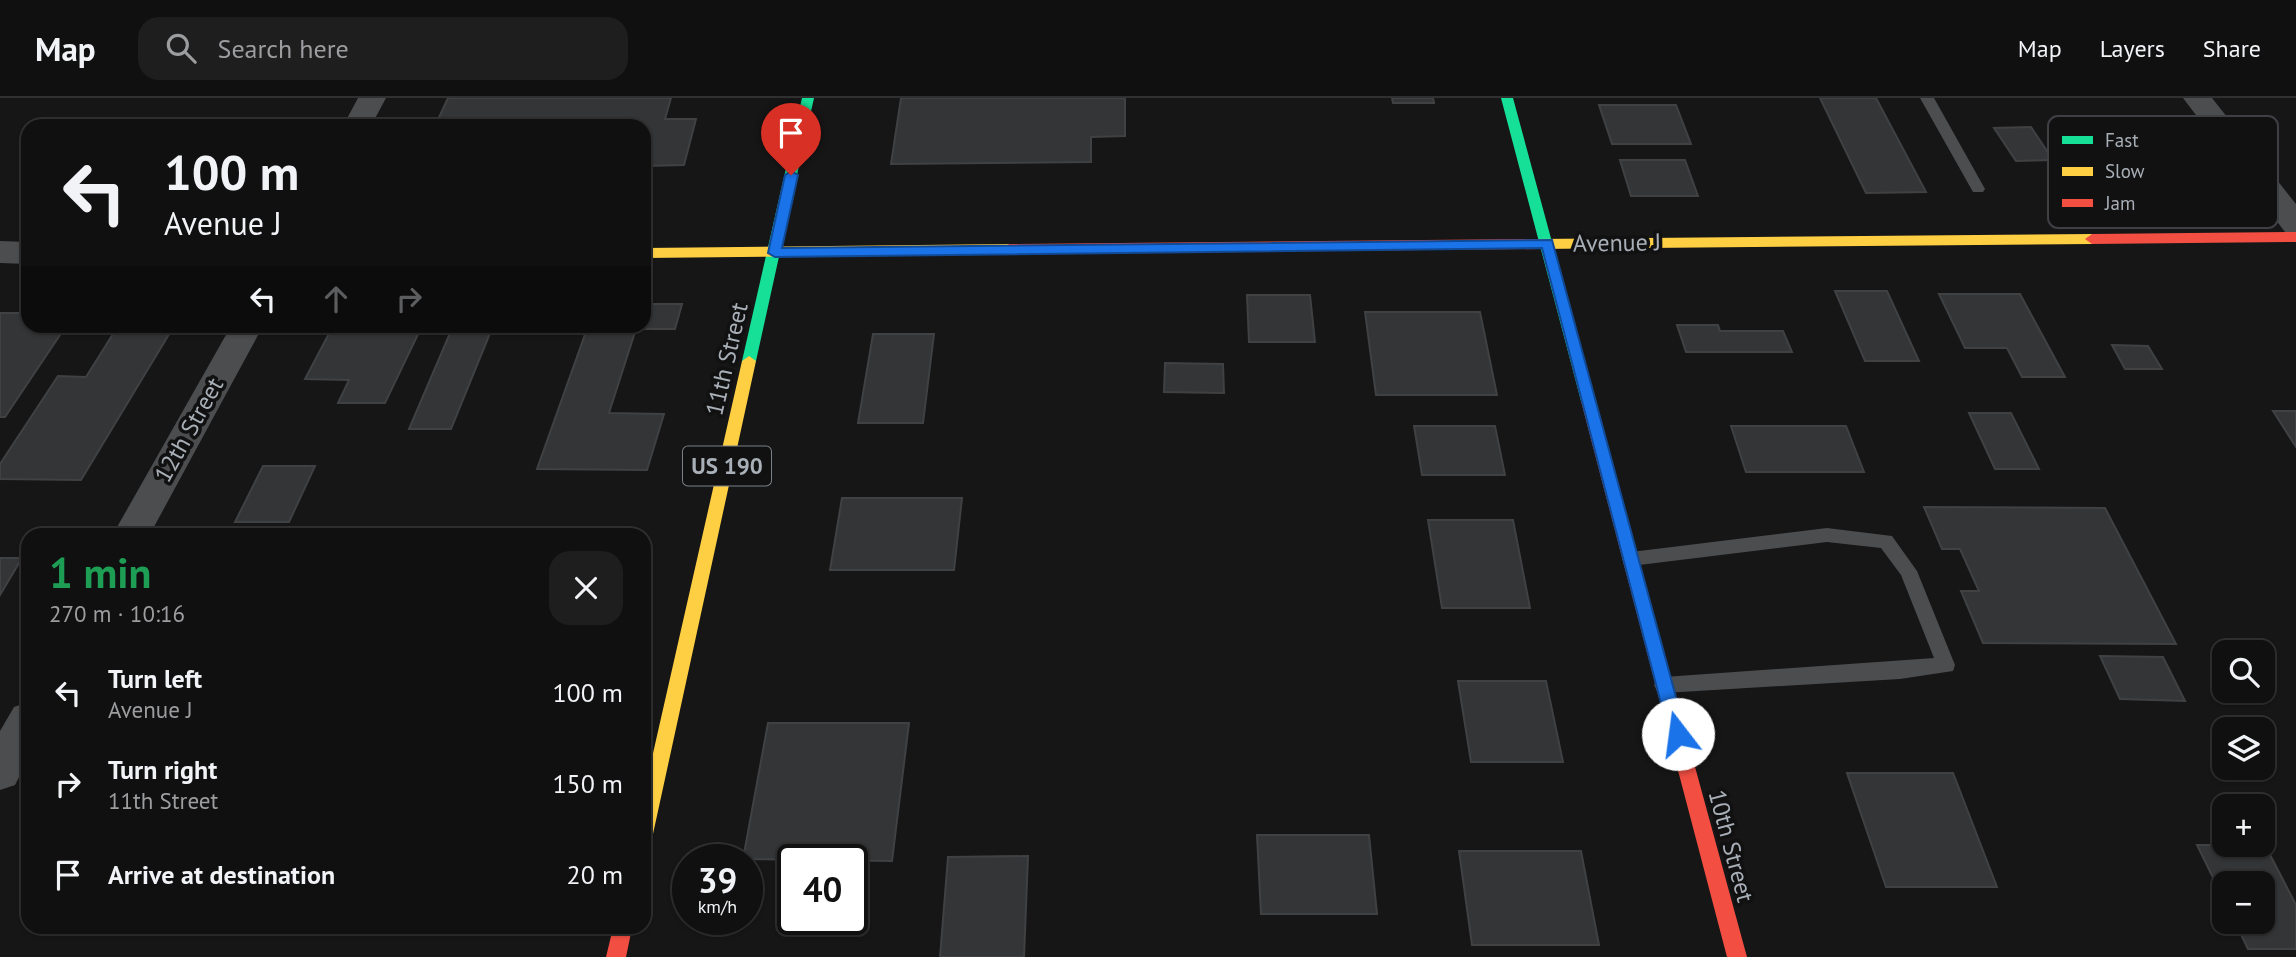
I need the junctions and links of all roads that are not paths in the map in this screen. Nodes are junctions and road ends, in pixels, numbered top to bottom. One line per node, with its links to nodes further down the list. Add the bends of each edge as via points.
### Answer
1 (372, 98): 7 (street)
2 (808, 98): 16 (street, 11th Street / US 190)
3 (1507, 98): 12 (street, 10th Street)
4 (1927, 98): 8 (lane)
5 (2197, 98): 6 (street)
6 (2211, 116)
7 (361, 119)
8 (1978, 189)
9 (2278, 202): 10 (street)
10 (2296, 225)
11 (2296, 237): 12 (street, Avenue J)
12 (1547, 243): 16 (street, Avenue J); 19 (street, 10th Street)
13 (0, 252): 14 (street)
14 (21, 253)
15 (651, 253): 16 (street, Avenue J)
16 (775, 253): 23 (street, 11th Street / US 190)
17 (243, 333): 18 (street, 12th Street)
18 (135, 528)
19 (1631, 559): 20 (street, 10th Street); 20 (lane, via 1827,536 1886,541 1908,571 1946,665)
20 (1664, 685): 26 (street, 10th Street)
21 (21, 733): 22 (street)
22 (0, 771)
23 (651, 803)
24 (622, 934): 25 (street)
25 (616, 957)
26 (1737, 957)

